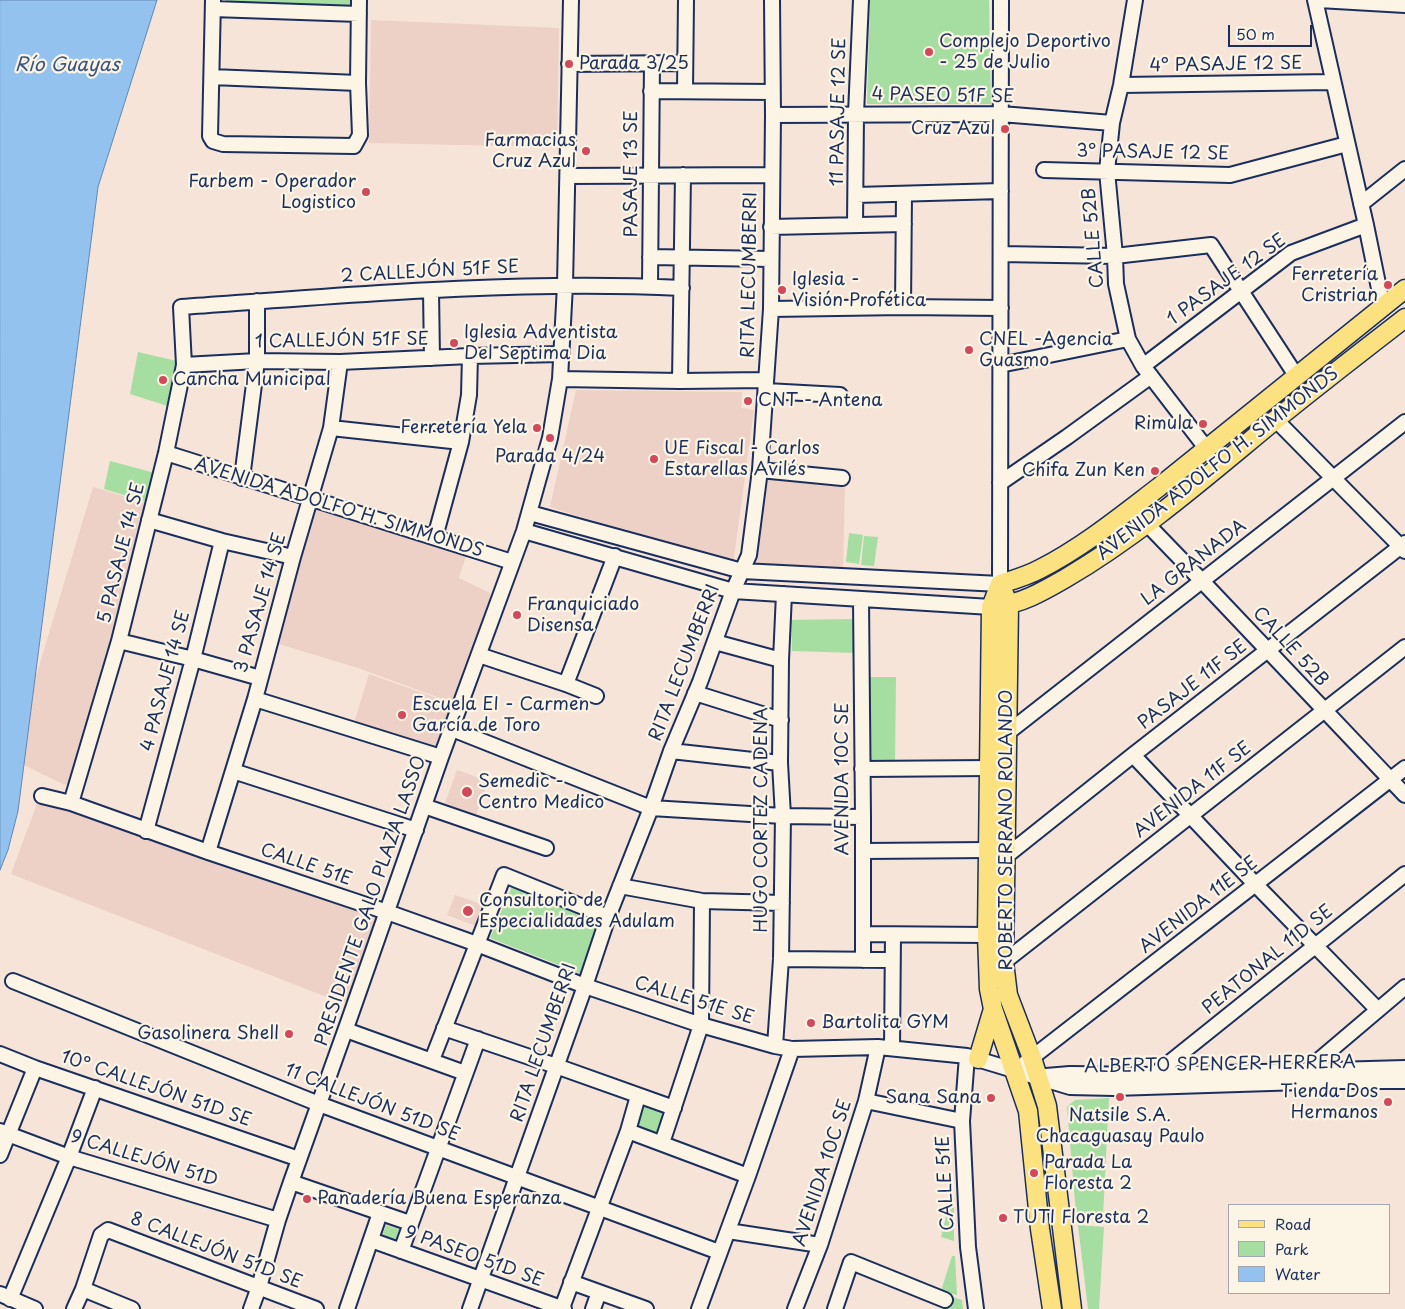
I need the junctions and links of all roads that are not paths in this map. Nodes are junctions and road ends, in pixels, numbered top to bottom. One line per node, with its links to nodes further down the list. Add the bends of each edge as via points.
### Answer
1 (571, 0): 14 (street, PRESIDENTE GALO PLAZA LASSO)
2 (686, 0): 13 (street)
3 (772, 0): 21 (street, RITA LECUMBERRI)
4 (861, 0): 22 (street, 11 PASAJE 12 SE)
5 (1001, 0): 23 (street, ROBERTO SERRANO ROLANDO)
6 (1134, 0): 18 (street, CALLE 52B)
7 (1315, 0): 16 (street)
8 (1319, 0): 10 (street)
9 (213, 4): 11 (street); 15 (street)
10 (1405, 5)
11 (359, 7): 17 (street)
12 (652, 63): 13 (street); 14 (street); 19 (street, PASAJE 13 SE)
13 (685, 63): 20 (street)
14 (569, 64): 32 (street, PRESIDENTE GALO PLAZA LASSO)
15 (212, 77): 17 (street); 17 (street, via 210,136 213,142 223,144 354,146 360,135)
16 (1333, 82): 18 (street, 4° PASAJE 12 SE); 26 (street)
17 (358, 83)
18 (1121, 85): 25 (street, CALLE 52B)
19 (651, 91): 20 (street); 33 (street, PASAJE 13 SE)
20 (685, 91): 21 (street)
21 (772, 92): 24 (street, RITA LECUMBERRI)
22 (856, 114): 23 (street, 4 PASEO 51F SE); 24 (street, 4 PASEO 51F SE); 36 (street, 11 PASAJE 12 SE)
23 (1001, 114): 25 (street, 4 PASEO 51F SE); 34 (street, ROBERTO SERRANO ROLANDO)
24 (773, 115): 31 (street, RITA LECUMBERRI)
25 (1112, 123): 29 (street, CALLE 52B)
26 (1348, 144): 29 (street, 3° PASAJE 12 SE, via 1230,175); 37 (street)
27 (1405, 169): 37 (street)
28 (1044, 170): 29 (street, 3° PASAJE 12 SE)
29 (1107, 171): 43 (street, CALLE 52B)
30 (684, 175): 31 (street); 33 (street); 45 (street)
31 (771, 175): 41 (street, RITA LECUMBERRI)
32 (568, 176): 33 (street); 47 (street, PRESIDENTE GALO PLAZA LASSO)
33 (651, 176): 44 (street, PASAJE 13 SE)
34 (1001, 192): 35 (street); 42 (street, ROBERTO SERRANO ROLANDO)
35 (904, 194): 36 (street); 38 (street)
36 (856, 195): 39 (street, 11 PASAJE 12 SE)
37 (1361, 204): 40 (street)
38 (904, 224): 39 (street); 55 (street)
39 (855, 225): 41 (street)
40 (1366, 225): 52 (street, 1 PASAJE 12 SE, via 1291,253); 57 (street)
41 (771, 227): 46 (street, RITA LECUMBERRI)
42 (1001, 254): 43 (street); 56 (street, ROBERTO SERRANO ROLANDO)
43 (1115, 256): 52 (street, via 1211,245); 60 (street, CALLE 52B, via 1116,284)
44 (650, 257): 45 (street); 48 (street, PASAJE 13 SE)
45 (682, 258): 46 (street); 49 (street)
46 (771, 259): 58 (street, RITA LECUMBERRI)
47 (565, 285): 48 (street, 2 CALLEJÓN 51F SE); 51 (street, 2 CALLEJÓN 51F SE); 61 (street, PRESIDENTE GALO PLAZA LASSO)
48 (650, 286): 49 (street, 2 CALLEJÓN 51F SE)
49 (682, 288): 71 (street)
50 (1405, 289): 57 (main road, AVENIDA ADOLFO H. SIMMONDS)
51 (431, 291): 53 (street, 2 CALLEJÓN 51F SE); 63 (street)
52 (1240, 291): 68 (street, 1 PASAJE 12 SE); 69 (street)
53 (257, 301): 54 (street, 2 CALLEJÓN 51F SE); 64 (street)
54 (180, 307): 66 (street, 5 PASAJE 14 SE)
55 (903, 307): 56 (street); 58 (street)
56 (1000, 308): 67 (street, ROBERTO SERRANO ROLANDO)
57 (1383, 308): 69 (main road, AVENIDA ADOLFO H. SIMMONDS)
58 (770, 310): 72 (street, RITA LECUMBERRI)
59 (1405, 318): 74 (main road, AVENIDA ADOLFO H. SIMMONDS)
60 (1128, 339): 67 (street); 68 (street, CALLE 52B)
61 (561, 354): 62 (street, 1 CALLEJÓN 51F SE); 70 (street, PRESIDENTE GALO PLAZA LASSO)
62 (470, 356): 63 (street, 1 CALLEJÓN 51F SE); 77 (street, via 469,395)
63 (432, 358): 65 (street, 1 CALLEJÓN 51F SE)
64 (257, 361): 65 (street, 1 CALLEJÓN 51F SE); 66 (street, 1 CALLEJÓN 51F SE); 81 (street)
65 (340, 362): 76 (street, 3 PASAJE 14 SE)
66 (184, 365): 79 (street, 5 PASAJE 14 SE)
67 (1000, 365): 84 (street, ROBERTO SERRANO ROLANDO)
68 (1147, 371): 78 (street, CALLE 52B); 84 (street, 1 PASAJE 12 SE, via 1067,437)
69 (1297, 377): 78 (main road, AVENIDA ADOLFO H. SIMMONDS)
70 (560, 379): 71 (street); 86 (street, PRESIDENTE GALO PLAZA LASSO, via 550,438)
71 (680, 381): 72 (street)
72 (766, 385): 73 (street); 80 (street, RITA LECUMBERRI)
73 (840, 394)
74 (1276, 420): 83 (street); 88 (main road, AVENIDA ADOLFO H. SIMMONDS)
75 (1405, 422): 83 (street, LA GRANADA)
76 (331, 428): 77 (street); 85 (street, 3 PASAJE 14 SE)
77 (461, 442): 90 (street)
78 (1206, 448): 98 (main road, AVENIDA ADOLFO H. SIMMONDS, via 1085,542 1038,570)
79 (166, 453): 81 (street, AVENIDA ADOLFO H. SIMMONDS); 87 (street, 5 PASAJE 14 SE)
80 (760, 470): 82 (street); 96 (street, RITA LECUMBERRI, via 749,555)
81 (242, 478): 85 (street, AVENIDA ADOLFO H. SIMMONDS)
82 (842, 478)
83 (1333, 478): 92 (street); 97 (street, LA GRANADA)
84 (1000, 483): 98 (street, ROBERTO SERRANO ROLANDO)
85 (311, 498): 90 (street, AVENIDA ADOLFO H. SIMMONDS); 93 (street, 3 PASAJE 14 SE)
86 (530, 512): 89 (street, PRESIDENTE GALO PLAZA LASSO); 96 (street, AVENIDA ADOLFO H. SIMMONDS)
87 (149, 520): 91 (street); 103 (street, 5 PASAJE 14 SE)
88 (1147, 524): 97 (street, CALLE 52B); 102 (main road, AVENIDA ADOLFO H. SIMMONDS, via 1091,564 1050,587)
89 (524, 531): 94 (street, AVENIDA ADOLFO H. SIMMONDS); 95 (street, PRESIDENTE GALO PLAZA LASSO)
90 (435, 537): 95 (street, AVENIDA ADOLFO H. SIMMONDS)
91 (222, 541): 93 (street); 108 (street, 4 PASAJE 14 SE)
92 (1404, 547): 106 (street, PASAJE 11F SE)
93 (293, 556): 110 (street, 3 PASAJE 14 SE)
94 (615, 556): 99 (street, AVENIDA ADOLFO H. SIMMONDS); 111 (street)
95 (512, 562): 107 (street, PRESIDENTE GALO PLAZA LASSO)
96 (742, 571): 98 (street, AVENIDA ADOLFO H. SIMMONDS); 99 (street, RITA LECUMBERRI)
97 (1202, 581): 106 (street, CALLE 52B); 118 (street, LA GRANADA)
98 (1000, 584): 102 (main road, ROBERTO SERRANO ROLANDO)
99 (733, 590): 100 (street, AVENIDA ADOLFO H. SIMMONDS); 104 (street, RITA LECUMBERRI)
100 (784, 594): 101 (street, AVENIDA ADOLFO H. SIMMONDS); 109 (street, HUGO CORTEZ CADENA)
101 (861, 598): 102 (street, AVENIDA ADOLFO H. SIMMONDS); 125 (street, AVENIDA 10C SE)
102 (1000, 606): 118 (main road, ROBERTO SERRANO ROLANDO); 123 (main road, ROBERTO SERRANO ROLANDO)
103 (119, 641): 108 (street); 130 (street, 5 PASAJE 14 SE)
104 (714, 642): 109 (street); 112 (street, RITA LECUMBERRI)
105 (1405, 647): 115 (street, AVENIDA 11F SE)
106 (1268, 650): 115 (street, CALLE 52B); 120 (street, PASAJE 11F SE)
107 (479, 655): 111 (street); 117 (street, PRESIDENTE GALO PLAZA LASSO)
108 (193, 659): 110 (street); 137 (street, 4 PASAJE 14 SE)
109 (781, 660): 116 (street, HUGO CORTEZ CADENA)
110 (260, 678): 114 (street, 3 PASAJE 14 SE)
111 (566, 684): 113 (street)
112 (695, 693): 116 (street); 119 (street, RITA LECUMBERRI)
113 (596, 696)
114 (255, 699): 121 (street); 126 (street, 3 PASAJE 14 SE)
115 (1325, 710): 127 (street, CALLE 52B); 133 (street, AVENIDA 11F SE)
116 (780, 720): 122 (street, HUGO CORTEZ CADENA)
117 (452, 728): 121 (street, PRESIDENTE GALO PLAZA LASSO); 132 (street)
118 (1006, 734): 141 (main road, ROBERTO SERRANO ROLANDO)
119 (671, 751): 122 (street); 132 (street, RITA LECUMBERRI)
120 (1133, 755): 133 (street); 141 (street, PASAJE 11F SE)
121 (442, 758): 131 (street, PRESIDENTE GALO PLAZA LASSO)
122 (780, 763): 134 (street, HUGO CORTEZ CADENA)
123 (990, 768): 125 (street); 141 (main road, ROBERTO SERRANO ROLANDO)
124 (1405, 768): 127 (street, AVENIDA 11E SE)
125 (862, 769): 135 (street, AVENIDA 10C SE)
126 (233, 771): 136 (street); 140 (street, 3 PASAJE 14 SE)
127 (1390, 780): 129 (street, CALLE 52B); 143 (street, AVENIDA 11E SE)
128 (42, 796): 130 (street, CALLE 51E)
129 (1405, 796)
130 (70, 803): 137 (street, CALLE 51E)
131 (424, 806): 136 (street, PRESIDENTE GALO PLAZA LASSO); 138 (street)
132 (651, 808): 134 (street); 144 (street, RITA LECUMBERRI)
133 (1190, 815): 143 (street); 157 (street, AVENIDA 11F SE)
134 (783, 816): 135 (street); 146 (street, HUGO CORTEZ CADENA)
135 (863, 817): 139 (street, AVENIDA 10C SE)
136 (416, 830): 147 (street, PRESIDENTE GALO PLAZA LASSO)
137 (146, 831): 140 (street, CALLE 51E)
138 (546, 848)
139 (863, 851): 141 (street); 149 (street, AVENIDA 10C SE)
140 (208, 852): 147 (street, CALLE 51E)
141 (997, 853): 151 (main road, ROBERTO SERRANO ROLANDO); 157 (main road, ROBERTO SERRANO ROLANDO)
142 (1405, 874): 153 (street, PEATONAL 11D SE)
143 (1256, 885): 153 (street); 172 (street, AVENIDA 11E SE)
144 (620, 886): 145 (street); 148 (street, RITA LECUMBERRI)
145 (702, 901): 146 (street); 163 (street)
146 (782, 904): 154 (street, HUGO CORTEZ CADENA)
147 (387, 912): 152 (street, CALLE 51E); 165 (street, PRESIDENTE GALO PLAZA LASSO)
148 (608, 917): 152 (street, via 504,875); 159 (street, RITA LECUMBERRI)
149 (863, 934): 150 (street); 155 (street, AVENIDA 10C SE)
150 (894, 935): 151 (street); 156 (street, AVENIDA 10C SE)
151 (987, 935): 161 (main road, ROBERTO SERRANO ROLANDO)
152 (477, 944): 159 (street, CALLE 51E); 164 (street)
153 (1316, 945): 162 (street); 180 (street, PEATONAL 11D SE)
154 (781, 959): 155 (street); 167 (street, HUGO CORTEZ CADENA)
155 (863, 960): 156 (street)
156 (892, 960): 168 (street, AVENIDA 10C SE)
157 (1004, 962): 172 (main road, ROBERTO SERRANO ROLANDO, via 1008,996)
158 (13, 981): 186 (street, 11 CALLEJÓN 51D SE)
159 (585, 986): 163 (street, CALLE 51E SE); 174 (street, RITA LECUMBERRI)
160 (1405, 987): 162 (street)
161 (993, 1009): 171 (main road); 177 (main road, ROBERTO SERRANO ROLANDO)
162 (1378, 1010): 178 (street)
163 (701, 1025): 167 (street, CALLE 51E SE); 187 (street)
164 (444, 1028): 166 (street); 173 (street)
165 (346, 1030): 173 (street); 186 (street, PRESIDENTE GALO PLAZA LASSO)
166 (478, 1040): 174 (street); 179 (street)
167 (775, 1046): 169 (street, CALLE 51E SE)
168 (885, 1047): 169 (street, ALBERTO SPENCER HERRERA); 171 (street, ALBERTO SPENCER HERRERA); 185 (street, AVENIDA 10C SE)
169 (792, 1049): 196 (street)
170 (0, 1054): 175 (street, 10° CALLEJÓN 51D SE)
171 (972, 1057): 177 (street, ALBERTO SPENCER HERRERA); 188 (street, CALLE 51E)
172 (1032, 1058): 177 (street, AVENIDA 11E SE); 181 (main road, ROBERTO SERRANO ROLANDO)
173 (432, 1060): 179 (street)
174 (556, 1066): 184 (street); 197 (street, RITA LECUMBERRI)
175 (35, 1068): 183 (street, 10° CALLEJÓN 51D SE); 190 (street)
176 (1405, 1068): 178 (street, ALBERTO SPENCER HERRERA)
177 (1014, 1070): 181 (street, ALBERTO SPENCER HERRERA); 229 (main road, ROBERTO SERRANO ROLANDO, via 1028,1111)
178 (1306, 1071): 180 (street, ALBERTO SPENCER HERRERA)
179 (465, 1073): 192 (street)
180 (1154, 1075): 181 (street, ALBERTO SPENCER HERRERA)
181 (1038, 1077): 182 (street, ALBERTO SPENCER HERRERA, via 1070,1087 1114,1088); 230 (main road, ROBERTO SERRANO ROLANDO, via 1047,1106)
182 (1405, 1082)
183 (95, 1088): 194 (street); 195 (street, 10° CALLEJÓN 51D SE)
184 (638, 1096): 187 (street); 189 (street)
185 (866, 1100): 188 (street); 205 (street, AVENIDA 10C SE)
186 (319, 1104): 192 (street, 11 CALLEJÓN 51D SE); 195 (street, PRESIDENTE GALO PLAZA LASSO)
187 (674, 1108): 191 (street)
188 (962, 1121): 228 (street, CALLE 51E, via 968,1247)
189 (628, 1130): 191 (street); 199 (street)
190 (4, 1132): 193 (street); 194 (street, 9 CALLEJÓN 51D)
191 (662, 1143): 196 (street)
192 (438, 1148): 197 (street, 11 CALLEJÓN 51D SE); 202 (street)
193 (0, 1155)
194 (69, 1157): 201 (street, 9 CALLEJÓN 51D); 213 (street)
195 (299, 1159): 198 (street, PRESIDENTE GALO PLAZA LASSO)
196 (748, 1176): 203 (street)
197 (517, 1177): 199 (street, 11 CALLEJÓN 51D SE); 208 (street, RITA LECUMBERRI)
198 (291, 1182): 200 (street); 201 (street, PRESIDENTE GALO PLAZA LASSO)
199 (599, 1208): 207 (street, 11 CALLEJÓN 51D SE); 209 (street)
200 (380, 1213): 202 (street); 204 (street)
201 (278, 1220): 210 (street, PRESIDENTE GALO PLAZA LASSO)
202 (410, 1223): 206 (street)
203 (728, 1231): 205 (street); 207 (street)
204 (371, 1240): 206 (street, 9 PASEO 51D SE); 220 (street)
205 (820, 1245): 226 (street, AVENIDA 10C SE)
206 (401, 1251): 208 (street, 9 PASEO 51D SE)
207 (719, 1252): 225 (street)
208 (480, 1279): 221 (street, RITA LECUMBERRI); 222 (street, 9 PASEO 51D SE)
209 (571, 1282): 212 (street); 222 (street)
210 (259, 1287): 211 (street, 8 CALLEJÓN 51D SE, via 108,1230 101,1235); 218 (street, PRESIDENTE GALO PLAZA LASSO); 219 (street, 8 CALLEJÓN 51D SE)
211 (83, 1289): 216 (street); 217 (street)
212 (599, 1292): 223 (street); 224 (street)
213 (5, 1296): 215 (street)
214 (945, 1300): 227 (street, via 852,1262)
215 (35, 1309)
216 (74, 1309)
217 (132, 1309)
218 (250, 1309)
219 (316, 1309)
220 (347, 1309)
221 (470, 1309)
222 (563, 1309)
223 (593, 1309)
224 (646, 1309)
225 (699, 1309)
226 (796, 1309)
227 (835, 1309)
228 (976, 1309)
229 (1052, 1309)
230 (1072, 1309)

